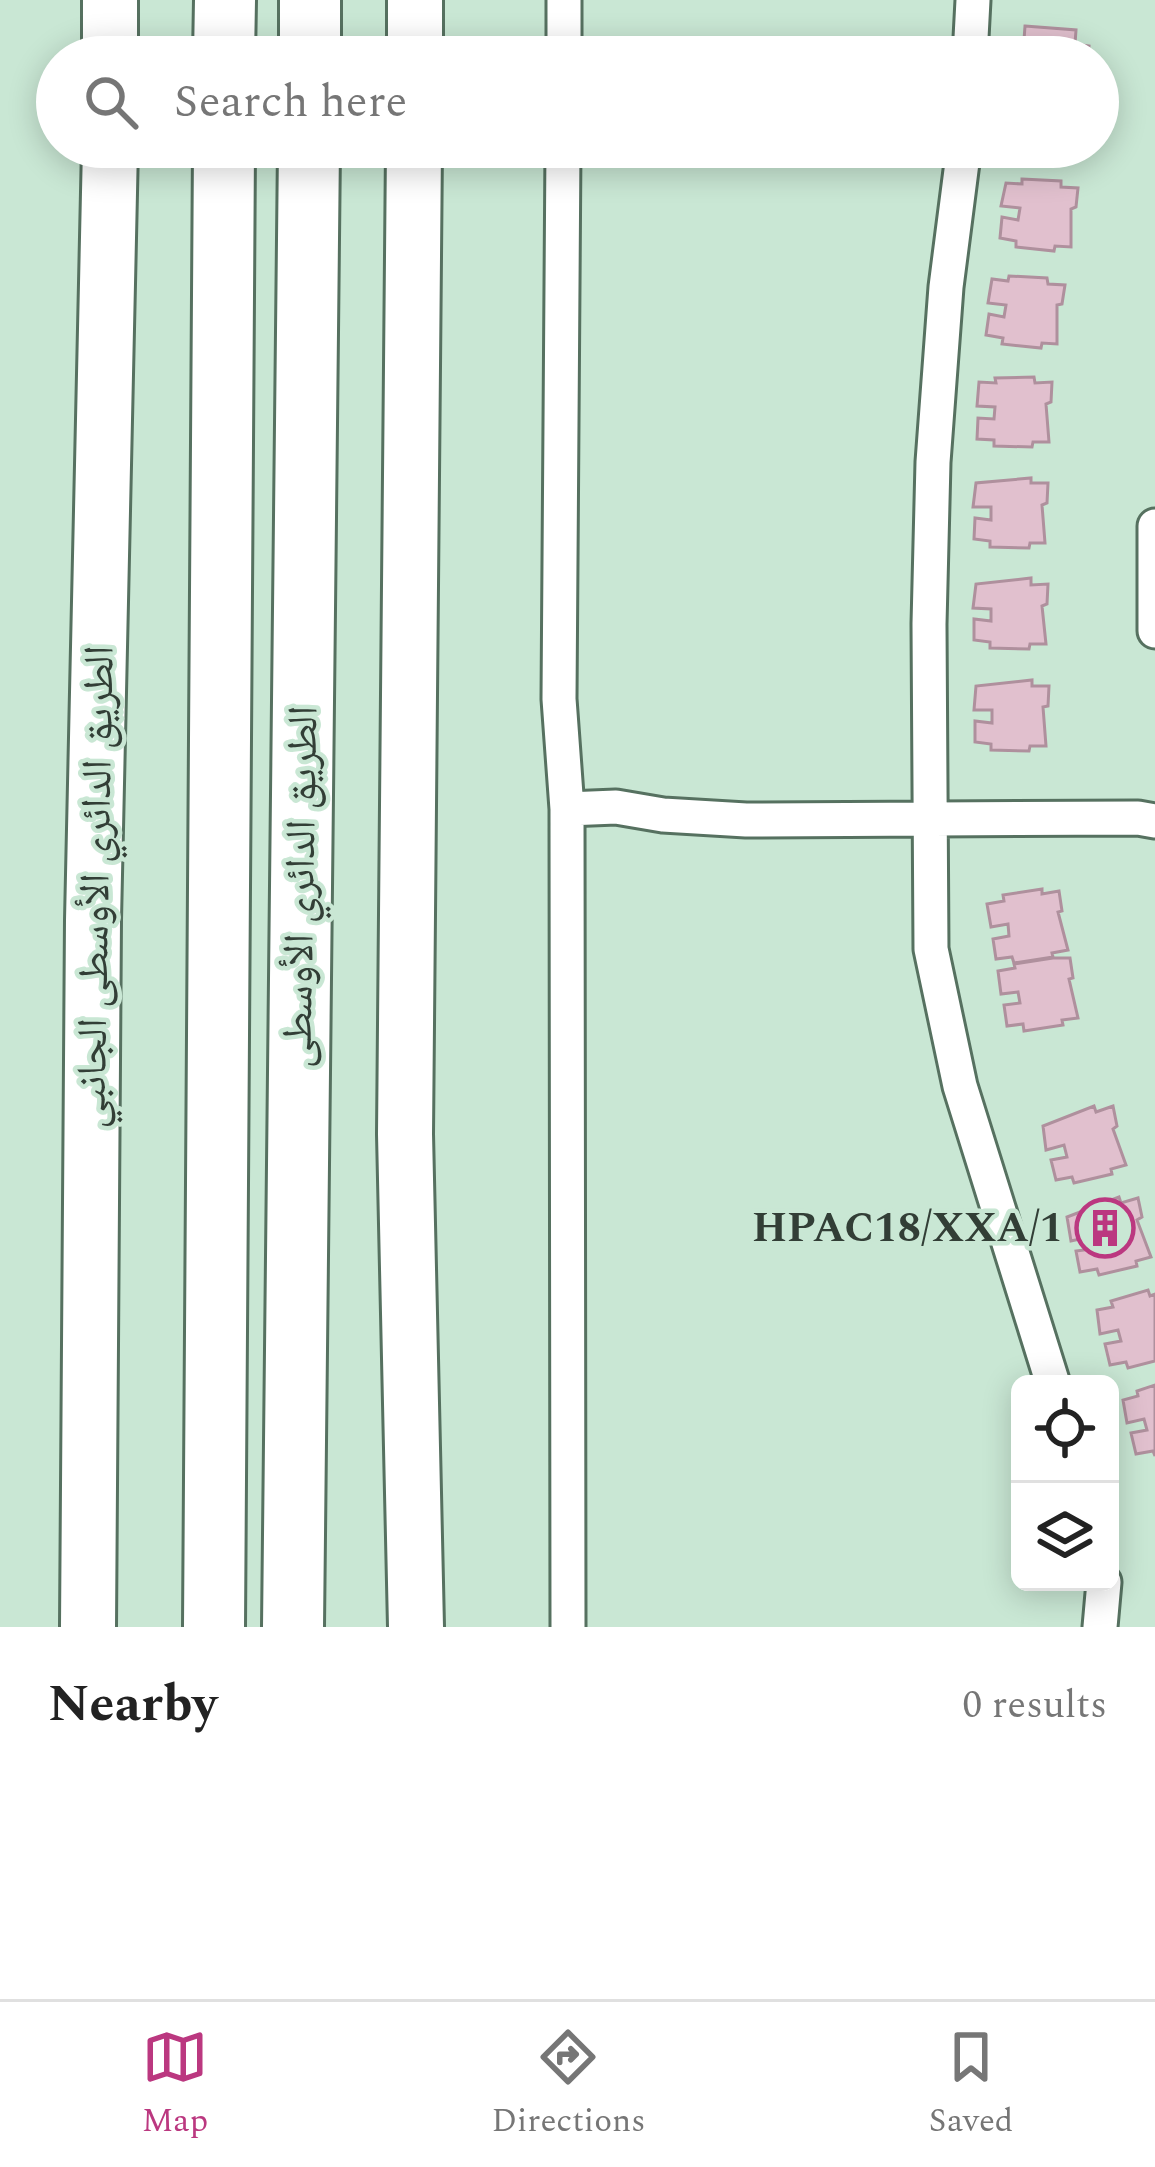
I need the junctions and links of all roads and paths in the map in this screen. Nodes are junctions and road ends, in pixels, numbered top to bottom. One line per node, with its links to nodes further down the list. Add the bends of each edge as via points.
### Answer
1 (110, 0): 7 (highway)
2 (225, 0): 8 (highway)
3 (310, 0): 9 (highway)
4 (415, 0): 10 (highway)
5 (564, 0): 11 (street)
6 (973, 0): 12 (street)
7 (110, 36)
8 (224, 36)
9 (310, 36)
10 (415, 36)
11 (564, 36)
12 (971, 36)
13 (110, 168): 26 (highway, الطريق الدائري الأوسطى الجانبي)
14 (224, 168): 27 (highway, الطريق الدائري الأوسطى)
15 (309, 168): 28 (highway, الطريق الدائري الأوسطى)
16 (414, 168): 29 (highway, via 404,1134)
17 (563, 168): 21 (street, via 560,699)
18 (961, 168): 22 (street, via 933,462)
19 (1155, 526): 20 (street)
20 (1155, 631)
21 (567, 809): 22 (street, via 746,820); 30 (street)
22 (931, 819): 23 (street); 24 (street, via 931,949 945,1028)
23 (1155, 821)
24 (1050, 1375)
25 (1102, 1591): 31 (street)
26 (88, 1627)
27 (214, 1627)
28 (293, 1627)
29 (416, 1627)
30 (568, 1627)
31 (1100, 1627)

